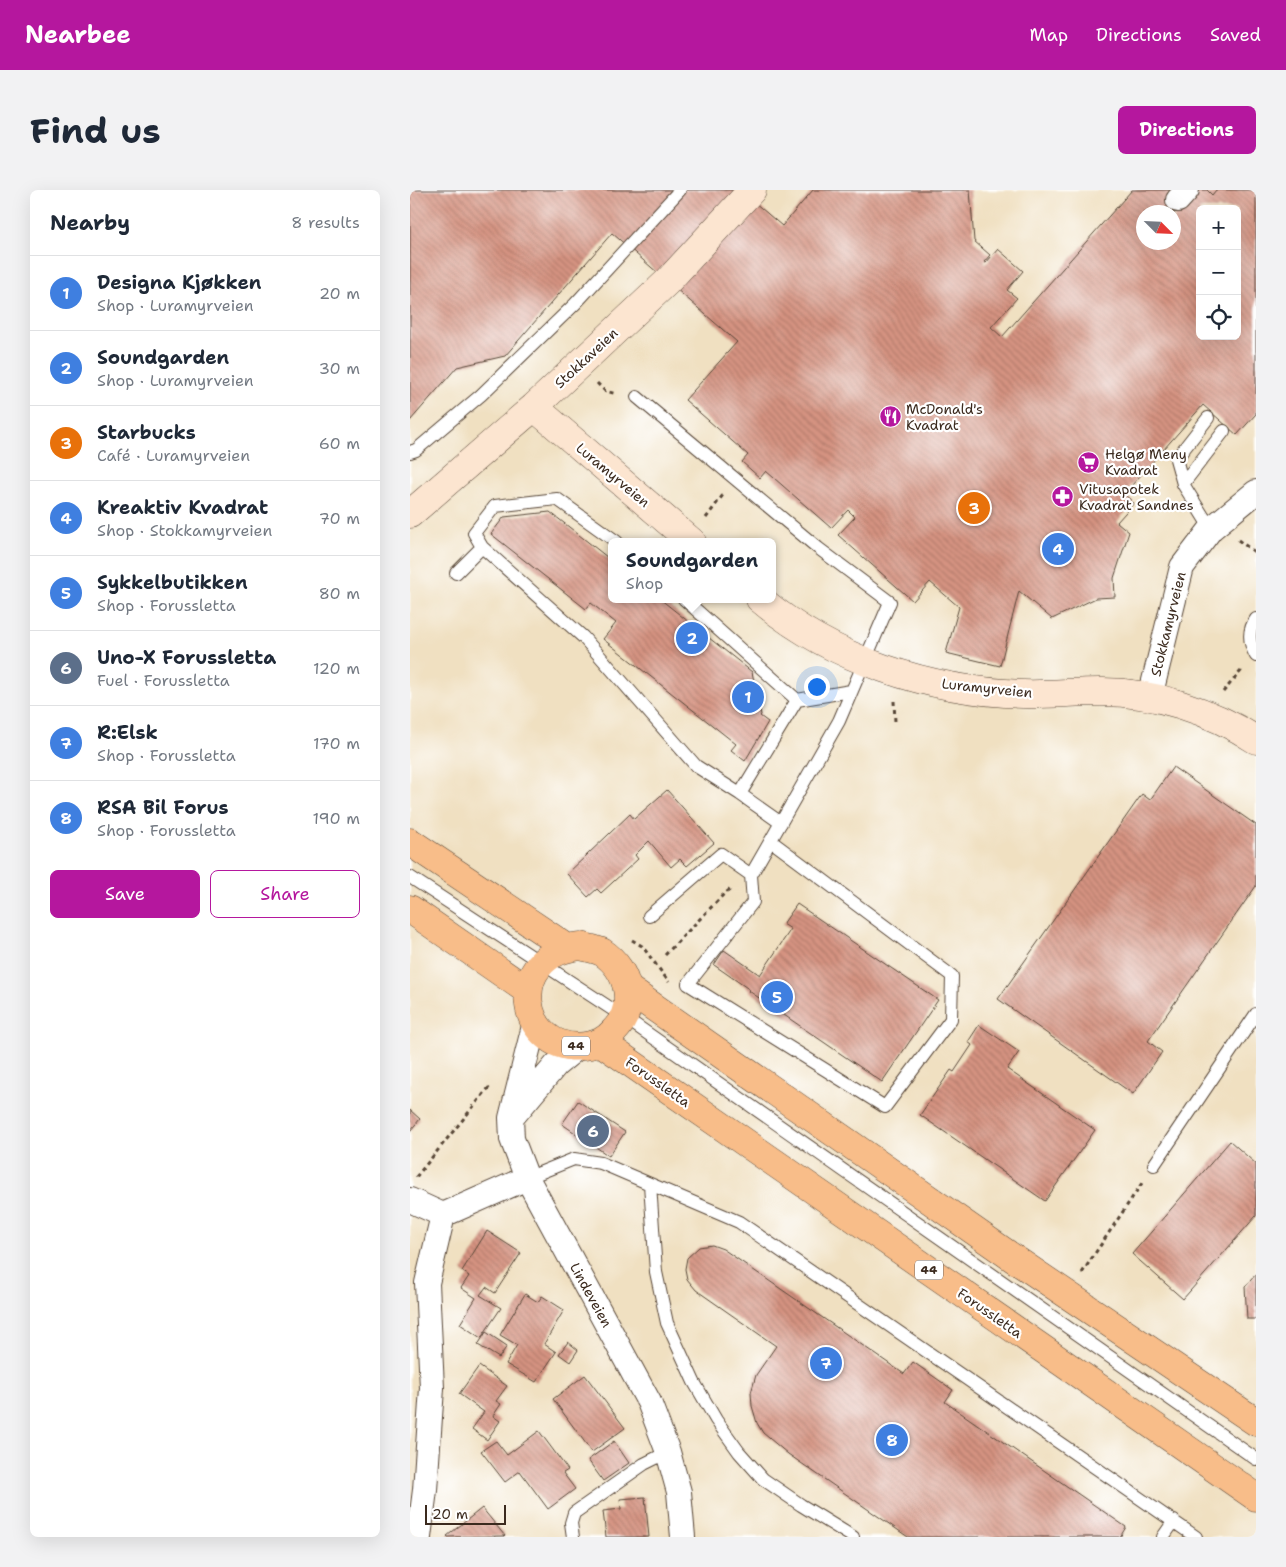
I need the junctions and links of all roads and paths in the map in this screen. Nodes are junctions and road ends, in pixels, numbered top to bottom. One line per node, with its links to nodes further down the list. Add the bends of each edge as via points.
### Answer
1 (680, 190): 8 (lane, via 575,304 481,395)
2 (752, 190): 5 (street, Stokkaveien, via 667,282)
3 (593, 379): 4 (path, via 605,391)
4 (637, 397): 9 (lane)
5 (534, 407): 12 (street, Stokkaveien); 14 (street, Luramyrveien)
6 (1208, 418): 10 (lane, via 1176,459)
7 (1224, 431): 10 (lane)
8 (410, 452)
9 (736, 480): 14 (path); 23 (lane, via 890,602)
10 (1183, 484): 13 (lane)
11 (1256, 492): 13 (street, Stokkamyrveien)
12 (410, 514)
13 (1221, 532): 17 (path); 27 (street, Stokkamyrveien, via 1182,567)
14 (696, 533)
15 (611, 538): 16 (lane, via 557,499 495,506 474,532)
16 (482, 547): 18 (lane); 32 (lane, via 583,637 696,766)
17 (1256, 553)
18 (456, 573)
19 (689, 603): 29 (lane)
20 (765, 603): 23 (street, Luramyrveien, via 808,634)
21 (1256, 619): 22 (lane, via 1250,636)
22 (1256, 656)
23 (865, 661): 25 (lane); 27 (street, Luramyrveien, via 931,682 984,691 1024,694 1101,692)
24 (1241, 671): 26 (path)
25 (851, 692): 29 (lane); 33 (lane, via 839,721)
26 (1222, 693)
27 (1150, 697): 31 (street, Luramyrveien, via 1189,707)
28 (894, 698): 30 (path)
29 (798, 700): 32 (lane)
30 (895, 722)
31 (1256, 740)
32 (740, 794): 33 (lane)
33 (781, 823): 34 (lane)
34 (771, 841): 36 (lane); 36 (lane, via 952,976 951,1019 885,1107 688,984 752,902)
35 (410, 842): 40 (main road)
36 (751, 875): 39 (lane, via 720,854); 41 (path, via 723,895)
37 (410, 877): 42 (lane)
38 (410, 909): 44 (main road)
39 (649, 916)
40 (566, 947): 42 (main road); 43 (main road, via 581,946 601,951 616,964)
41 (665, 955)
42 (540, 963): 44 (main road); 46 (lane)
43 (628, 989): 46 (main road, 44); 57 (main road, via 1013,1258)
44 (528, 991): 47 (main road, Forussletta / 44, via 528,1006)
45 (1256, 1014): 51 (lane)
46 (624, 1017): 48 (main road, 44, via 616,1029); 59 (lane)
47 (535, 1022): 48 (main road, Forussletta / 44, via 546,1035 561,1044); 50 (street, Lindeveien)
48 (590, 1045): 50 (street, via 556,1065); 60 (main road, Forussletta / 44)
49 (497, 1078): 54 (path, via 417,1174)
50 (511, 1118): 52 (street, Lindeveien, via 512,1139)
51 (1154, 1165): 56 (path)
52 (527, 1178): 53 (lane, via 574,1159 601,1163); 55 (street); 58 (street, Lindeveien, via 649,1402)
53 (650, 1184): 61 (lane, via 739,1222); 65 (lane, via 656,1272 668,1323 694,1382 716,1420 763,1479)
54 (412, 1191): 55 (street)
55 (443, 1215): 62 (street, via 427,1283 432,1388)
56 (1079, 1278)
57 (1256, 1422)
58 (668, 1452): 63 (lane, via 644,1464 574,1513 571,1523); 64 (street, Lindeveien, via 679,1492)
59 (1256, 1459)
60 (1256, 1497)
61 (1174, 1522): 66 (lane); 67 (lane)
62 (419, 1537)
63 (573, 1537)
64 (683, 1537)
65 (853, 1537)
66 (1163, 1537)
67 (1196, 1537)

